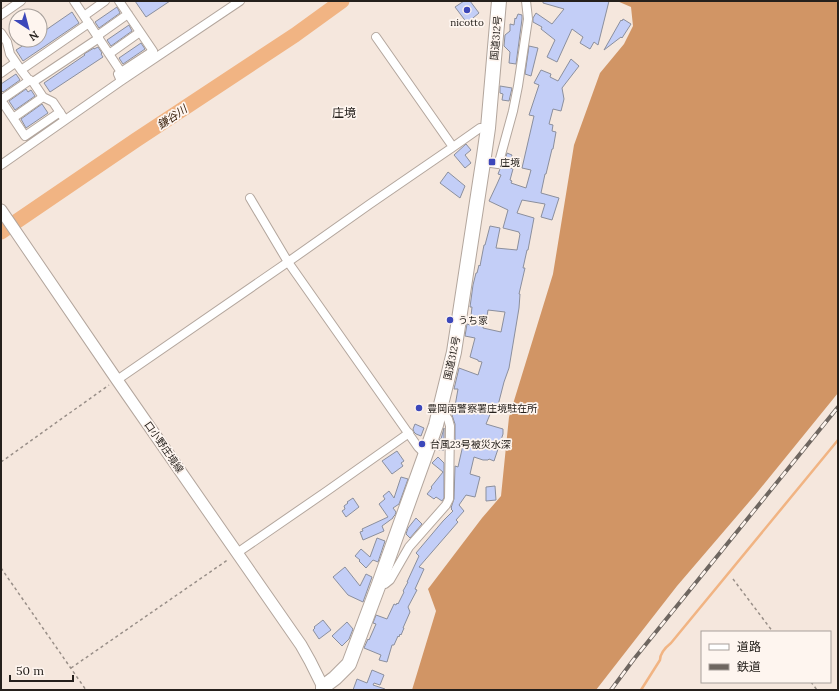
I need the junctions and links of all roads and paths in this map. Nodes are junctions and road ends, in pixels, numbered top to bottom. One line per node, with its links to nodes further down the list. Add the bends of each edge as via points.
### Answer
1 (21, 1): 9 (street)
2 (74, 1): 10 (street)
3 (105, 1): 10 (street)
4 (120, 1): 8 (street)
5 (240, 1): 23 (street)
6 (499, 1): 29 (highway, 国道312号)
7 (526, 1): 31 (street, via 528,19 513,111 498,164)
8 (128, 14): 12 (street); 14 (street)
9 (1, 15)
10 (84, 16): 11 (street)
11 (89, 23): 14 (street); 19 (street)
12 (140, 32): 17 (street); 20 (street, via 153,51)
13 (1, 33): 16 (street)
14 (98, 37): 17 (street); 22 (street)
15 (376, 37): 30 (street)
16 (4, 44): 18 (street)
17 (109, 54): 20 (street)
18 (15, 63): 19 (street); 21 (street)
19 (21, 70): 22 (street)
20 (121, 72): 23 (street, via 118,74)
21 (1, 73)
22 (32, 81): 24 (street); 25 (street)
23 (121, 81): 28 (street)
24 (43, 97): 26 (street, via 53,102); 27 (street)
25 (1, 100): 27 (street)
26 (60, 112): 27 (street, via 25,136); 28 (street)
27 (13, 118)
28 (65, 120): 32 (street)
29 (488, 128): 30 (street, via 480,128); 31 (highway, 国道312号)
30 (453, 147): 35 (street)
31 (484, 162): 37 (highway, 国道312号, via 454,352)
32 (1, 164)
33 (250, 198): 35 (street)
34 (1, 210): 36 (main road, 口小野庄境線)
35 (288, 262): 36 (street); 40 (street)
36 (117, 380): 42 (path); 43 (main road, 口小野庄境線)
37 (440, 408): 38 (highway, 国道312号); 39 (street)
38 (436, 425): 39 (street); 41 (highway, 国道312号)
39 (450, 426): 46 (street, via 449,499 409,547 390,580 385,584)
40 (409, 433): 41 (street, via 422,451); 43 (street)
41 (426, 452): 46 (highway, 国道312号)
42 (1, 462)
43 (237, 553): 48 (path); 49 (main road, 口小野庄境線, via 304,650)
44 (1, 568): 48 (path)
45 (733, 579): 47 (path)
46 (379, 584): 49 (highway, 国道312号, via 349,664)
47 (772, 631)
48 (71, 668): 50 (path)
49 (323, 688)
50 (86, 690)

